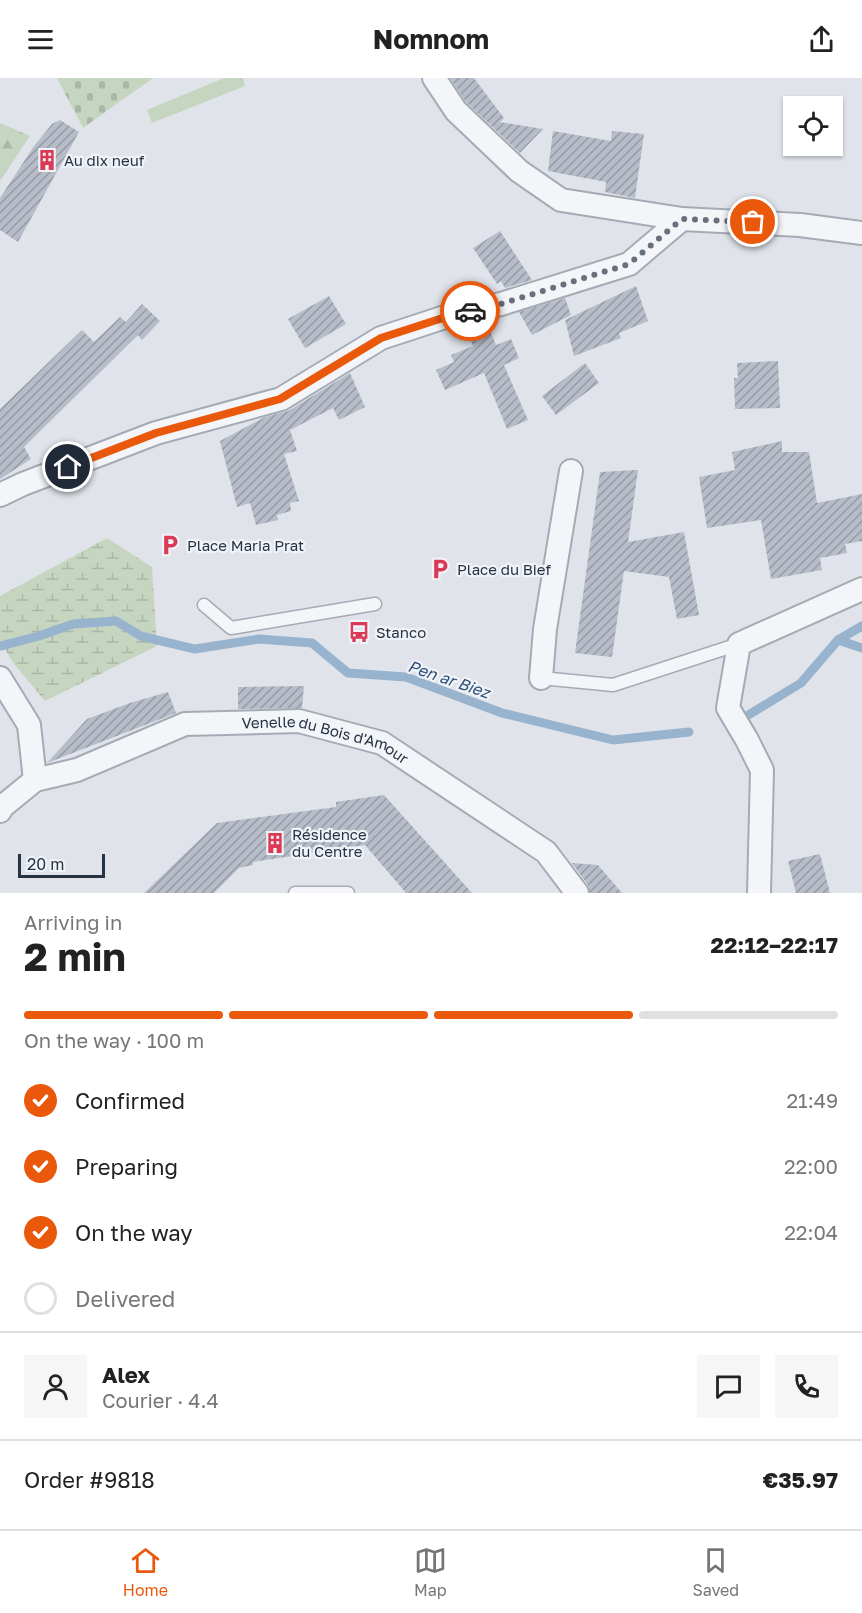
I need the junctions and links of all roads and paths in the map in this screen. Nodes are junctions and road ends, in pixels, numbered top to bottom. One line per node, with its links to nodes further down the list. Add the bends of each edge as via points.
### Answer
1 (434, 78): 2 (street, via 456,111 511,164 561,200)
2 (682, 219): 3 (street, via 800,225); 5 (street, via 629,264 381,338 280,399 156,433)
3 (862, 233)
4 (571, 471): 11 (street, via 545,629)
5 (0, 495)
6 (862, 589): 9 (street)
7 (375, 604): 8 (lane, via 231,628)
8 (204, 605)
9 (739, 644): 11 (lane, via 613,685); 17 (street, via 728,708 762,770)
10 (0, 678): 12 (street, via 29,725)
11 (541, 678)
12 (35, 780): 13 (street); 16 (street, Venelle du Bois d'Amour, via 77,770 184,724 298,721 382,743 546,852)
13 (0, 811)
14 (295, 893): 15 (lane)
15 (348, 893)
16 (577, 893)
17 (759, 893)

